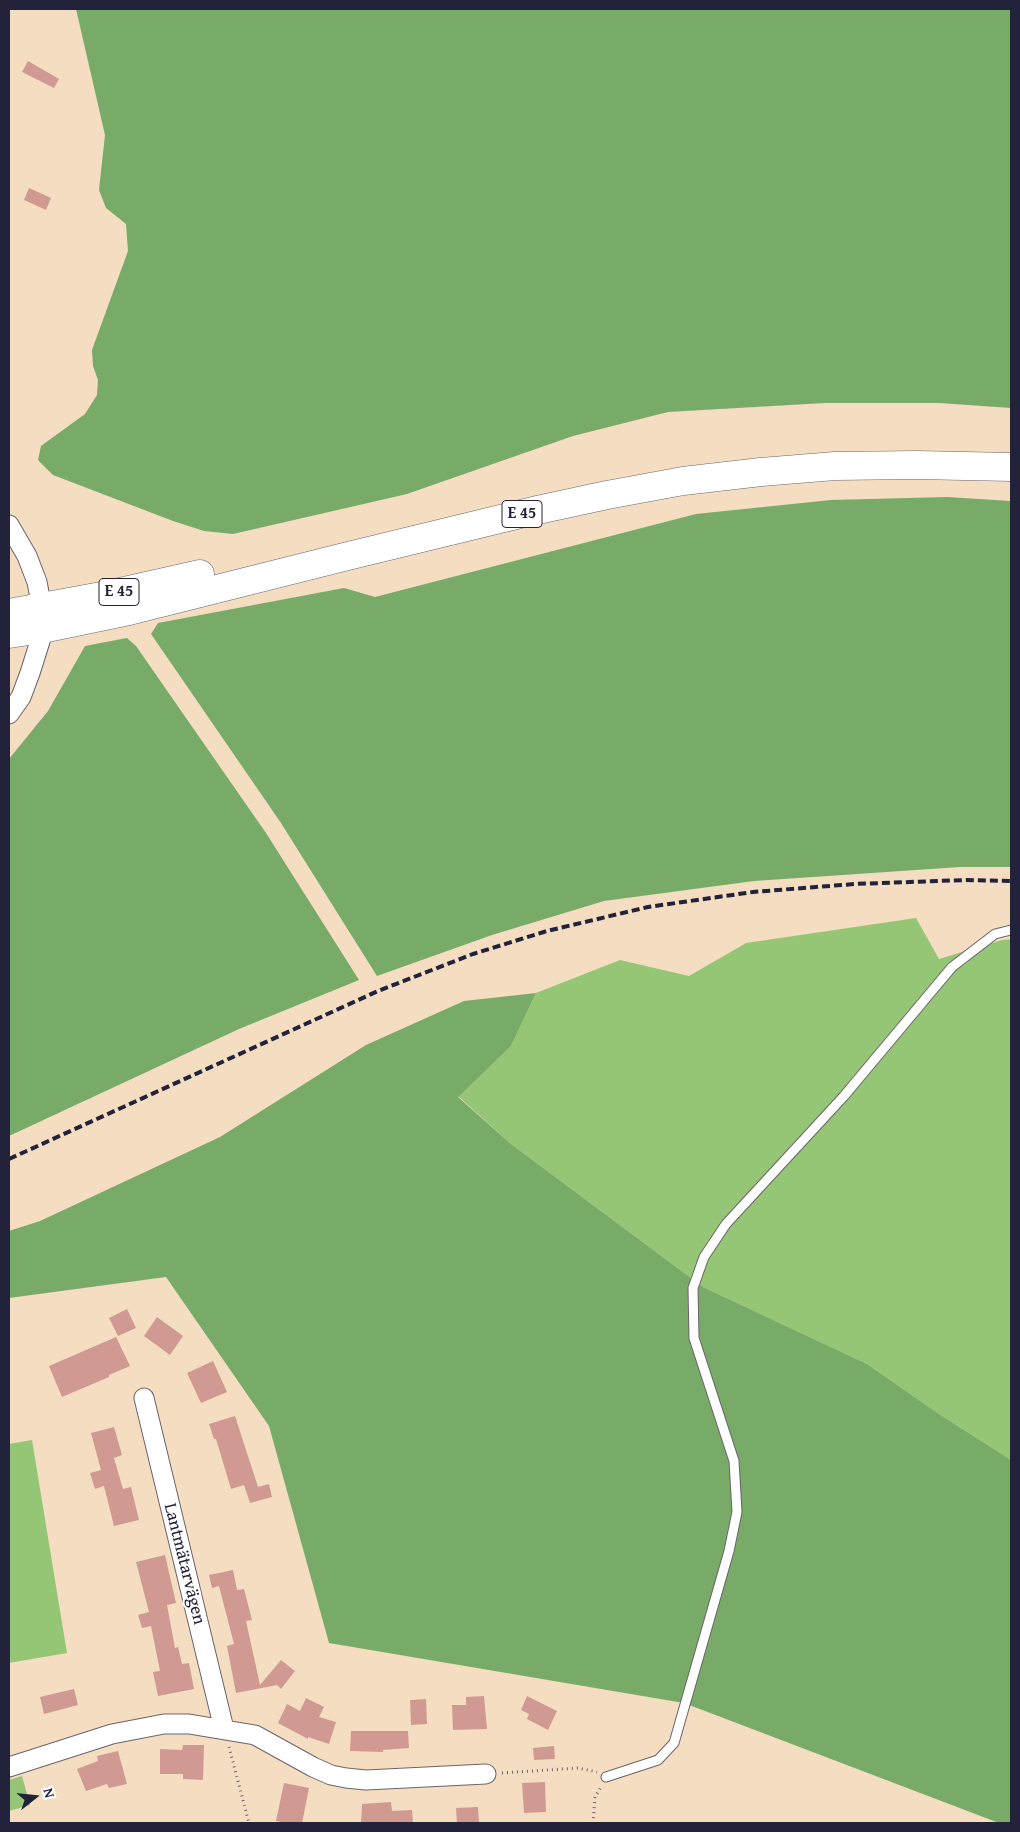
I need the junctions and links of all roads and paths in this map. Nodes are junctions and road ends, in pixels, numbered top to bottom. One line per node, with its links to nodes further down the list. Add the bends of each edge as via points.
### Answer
1 (1011, 453): 5 (highway, E 45, via 833,452 681,467 603,480 196,575)
2 (1011, 467): 5 (highway, E 45, via 835,466 683,481 533,511 129,611)
3 (9, 525): 5 (street, via 37,582)
4 (9, 614): 5 (highway, E 45)
5 (42, 619): 6 (highway, E 45); 7 (street, via 41,638 22,697)
6 (9, 634)
7 (9, 714)
8 (1011, 930): 13 (lane, via 995,934 952,967 844,1096 726,1224 704,1258 693,1288 694,1338 734,1460 737,1512 729,1551 674,1743 658,1760)
9 (144, 1398): 10 (street, Lantmätarvägen)
10 (224, 1729): 11 (street, via 189,1724 139,1728); 12 (street, via 255,1735 313,1768 346,1778 366,1780); 14 (path)
11 (9, 1767)
12 (486, 1774): 13 (path, via 578,1768 594,1770)
13 (606, 1777): 15 (path, via 595,1797)
14 (249, 1823)
15 (593, 1823)

